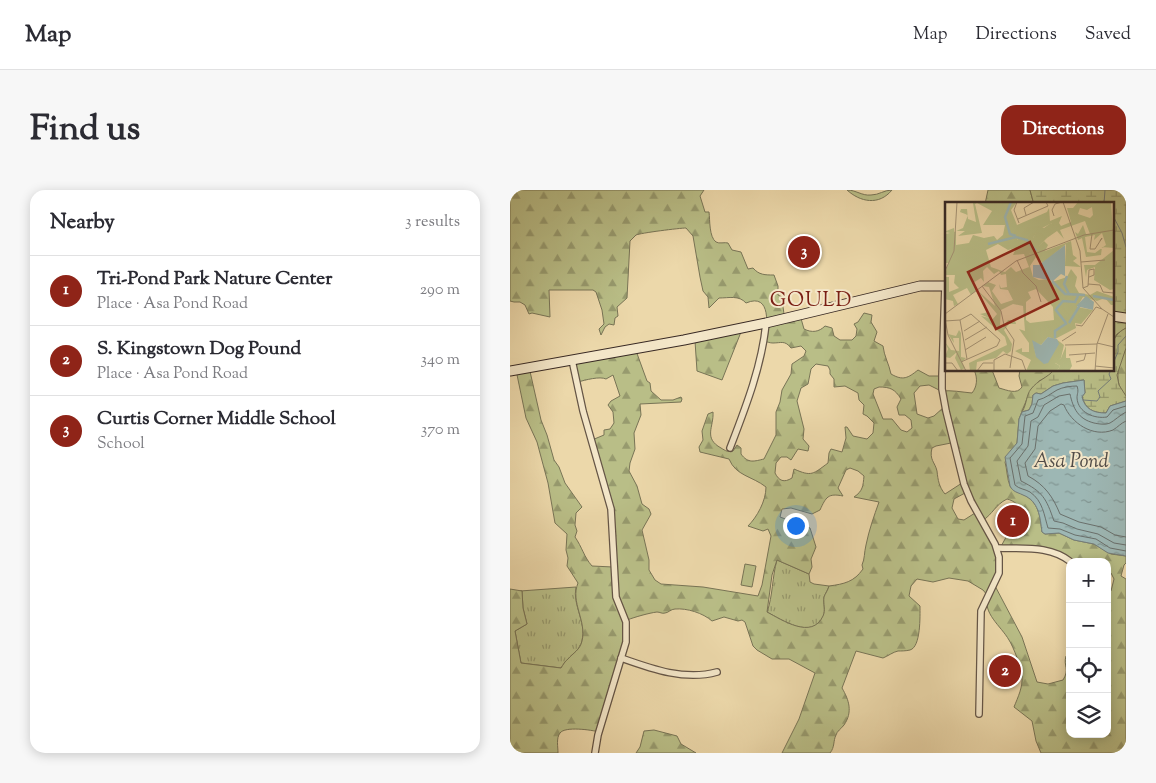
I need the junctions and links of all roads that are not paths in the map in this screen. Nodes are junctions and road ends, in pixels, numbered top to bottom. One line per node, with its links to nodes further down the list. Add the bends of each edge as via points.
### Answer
1 (945, 286): 3 (street, via 920,286)
2 (945, 308): 7 (street, via 942,389 946,411 964,484)
3 (766, 324): 4 (street); 6 (street, via 754,376)
4 (572, 360): 5 (street); 9 (street, via 611,509 616,601 627,626)
5 (510, 371)
6 (730, 448)
7 (997, 548): 8 (street, via 1044,549); 11 (street, via 998,574 980,619)
8 (1066, 559)
9 (621, 658): 10 (street, via 671,674 700,676); 12 (street)
10 (718, 672)
11 (979, 714)
12 (595, 753)

